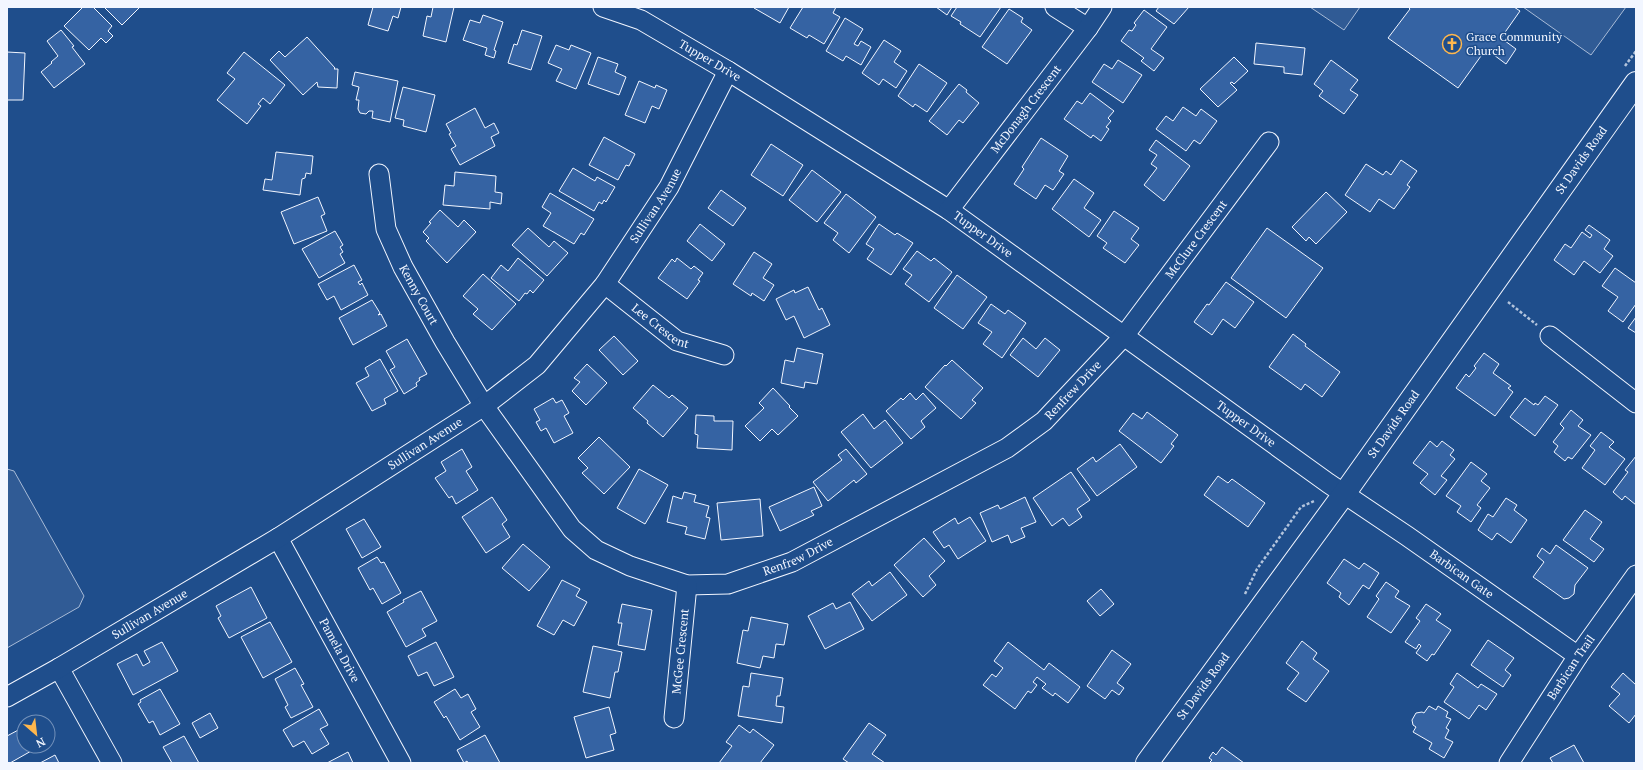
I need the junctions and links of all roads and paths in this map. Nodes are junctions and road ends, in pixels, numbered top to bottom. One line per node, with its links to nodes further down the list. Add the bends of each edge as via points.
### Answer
1 (603, 7): 5 (street, Tupper Drive, via 641,20)
2 (1055, 7): 4 (street)
3 (1102, 7): 4 (street, McDonagh Crescent)
4 (1088, 28): 9 (street, McDonagh Crescent)
5 (728, 71): 9 (street, Tupper Drive); 10 (street, Sullivan Avenue, via 669,187)
6 (1636, 83): 17 (main road, St Davids Road)
7 (1269, 142): 12 (street, McClure Crescent)
8 (379, 174): 16 (street, Kenny Court, via 386,229 403,267)
9 (949, 210): 12 (street, Tupper Drive)
10 (605, 284): 14 (street, Lee Crescent, via 677,342); 16 (street, Sullivan Avenue, via 537,365)
11 (1508, 302): 13 (path)
12 (1124, 336): 17 (street, Tupper Drive); 20 (street, Renfrew Drive, via 1044,421 1007,448 792,562 728,584)
13 (1550, 336): 15 (street)
14 (724, 355)
15 (1636, 403)
16 (484, 406): 18 (street, Sullivan Avenue); 20 (street, Renfrew Drive, via 572,529 596,550 630,566)
17 (1344, 494): 21 (street, Barbican Gate); 27 (main road, St Davids Road)
18 (278, 538): 22 (street, Sullivan Avenue); 26 (street, Pamela Drive)
19 (1636, 575): 21 (street, Barbican Trail)
20 (686, 585): 24 (street, McGee Crescent)
21 (1578, 656): 28 (street, Barbican Trail)
22 (60, 668): 23 (street, Sullivan Avenue); 25 (street)
23 (7, 697)
24 (674, 718)
25 (112, 763)
26 (401, 763)
27 (1147, 763)
28 (1509, 763)

